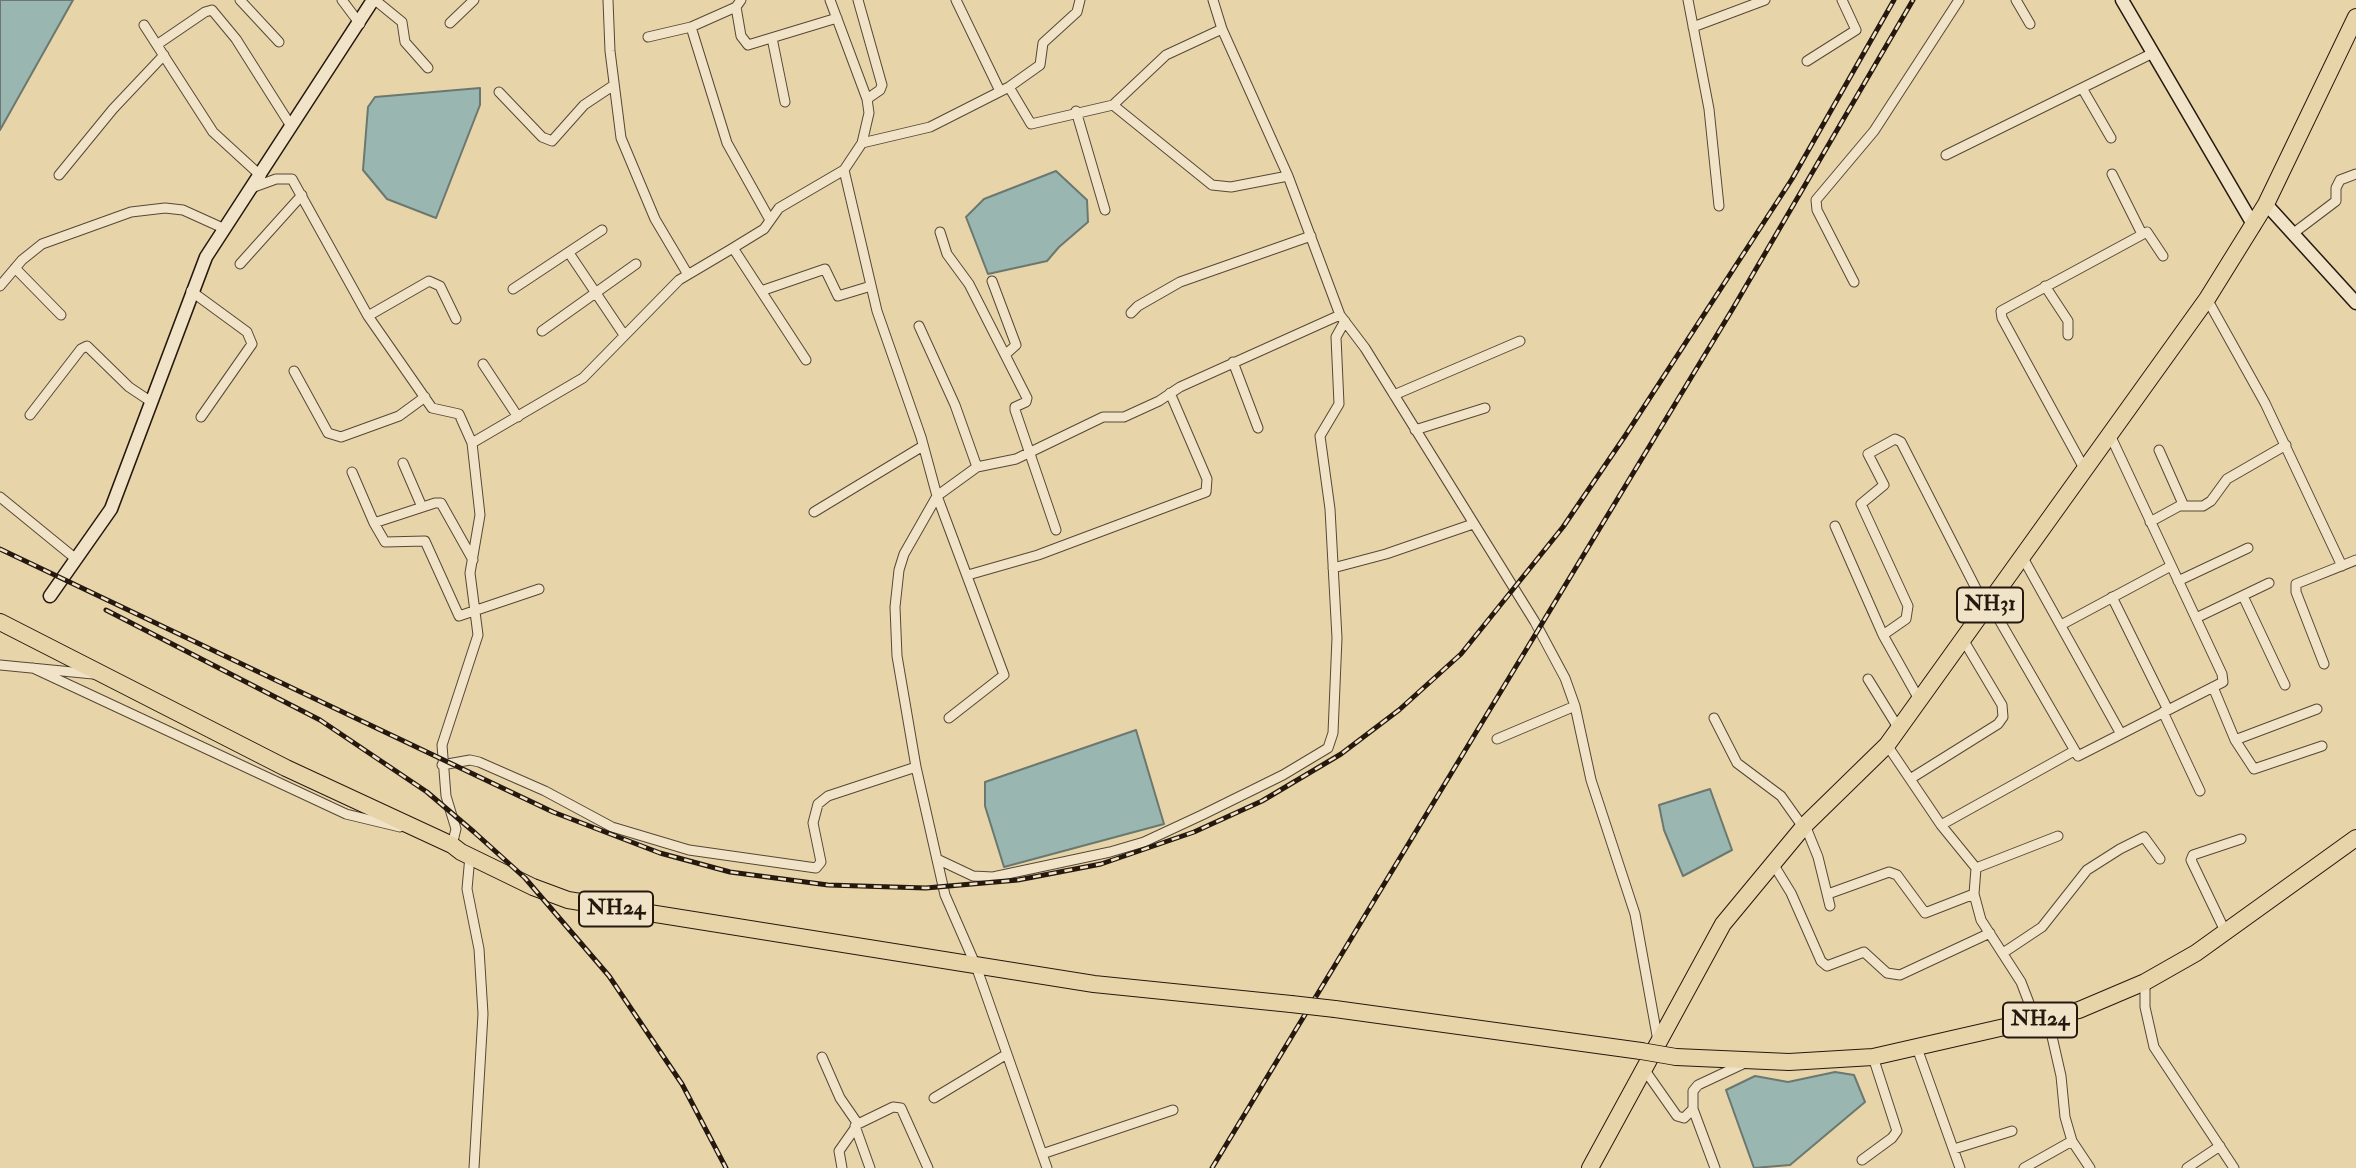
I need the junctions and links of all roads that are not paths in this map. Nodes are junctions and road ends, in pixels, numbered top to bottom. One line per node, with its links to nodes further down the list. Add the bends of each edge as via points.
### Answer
1 (240, 0): 29 (street)
2 (342, 0): 21 (street)
3 (374, 0): 21 (street); 34 (street, via 402,22 405,42)
4 (474, 0): 20 (street)
5 (608, 0): 35 (street)
6 (830, 0): 19 (street)
7 (858, 0): 39 (street, via 882,85)
8 (956, 0): 37 (street)
9 (1080, 0): 37 (street, via 1077,12 1043,43 1040,65)
10 (1213, 0): 26 (street)
11 (1688, 0): 25 (street)
12 (1765, 0): 25 (street)
13 (1842, 0): 33 (street, via 1856,30)
14 (1959, 0): 73 (street, via 1874,131 1816,200)
15 (2016, 0): 22 (street)
16 (2122, 0): 31 (street)
17 (739, 3): 24 (street); 28 (street, via 744,43)
18 (2356, 17): 54 (highway, NH31)
19 (837, 18): 28 (street); 39 (street)
20 (450, 23)
21 (360, 24): 43 (street)
22 (2030, 24)
23 (144, 25): 30 (street)
24 (691, 27): 27 (street); 57 (street, via 727,143)
25 (1693, 27): 55 (street, via 1709,109)
26 (1222, 29): 41 (street, via 1166,55); 51 (street)
27 (648, 37)
28 (772, 38): 40 (street)
29 (279, 42)
30 (158, 44): 32 (street); 43 (street, via 212,10 236,39)
31 (2151, 54): 36 (street); 58 (street)
32 (164, 55): 50 (street); 52 (street, via 213,132)
33 (1807, 61)
34 (428, 68)
35 (614, 85): 38 (street, via 584,105 552,141 542,137); 71 (street, via 621,138 655,219)
36 (2082, 88): 44 (street); 46 (street)
37 (1004, 89): 42 (street, via 1031,124); 45 (street, via 930,127)
38 (499, 92)
39 (867, 99): 45 (street, via 869,113)
40 (785, 102)
41 (1113, 105): 42 (street); 51 (street, via 1212,185 1231,187)
42 (1076, 111): 56 (street)
43 (291, 126): 52 (street)
44 (2111, 138)
45 (862, 143): 47 (street)
46 (1946, 155)
47 (844, 170): 57 (street, via 779,208); 75 (street)
48 (2112, 174): 63 (street)
49 (2356, 174): 62 (street, via 2340,180 2336,201)
50 (58, 175)
51 (1288, 176): 64 (street)
52 (257, 181): 53 (street, via 292,179); 59 (street)
53 (302, 195): 68 (street); 85 (street)
54 (2266, 204): 58 (highway, NH31); 62 (street)
55 (1719, 206)
56 (1105, 210)
57 (770, 220): 65 (street, via 764,229)
58 (2254, 226): 81 (highway, NH31)
59 (225, 229): 70 (street, via 183,210 131,212 41,244); 78 (street)
60 (602, 230): 66 (street)
61 (940, 232): 93 (street, via 947,254 969,284)
62 (2295, 232): 82 (street)
63 (2142, 234): 67 (street, via 2151,234); 76 (street)
64 (1311, 236): 83 (street, via 1180,282); 86 (street)
65 (733, 248): 71 (street); 79 (street)
66 (569, 253): 77 (street); 80 (street)
67 (2163, 256)
68 (240, 264)
69 (636, 264): 80 (street)
70 (15, 268): 74 (street); 84 (street)
71 (687, 273): 90 (street)
72 (992, 281): 93 (street, via 1016,345)
73 (1854, 282)
74 (0, 286)
75 (871, 286): 79 (street, via 838,296 825,269); 111 (street)
76 (2045, 286): 91 (street, via 2068,321); 116 (street, via 2001,311 2002,318)
77 (513, 289)
78 (191, 290): 101 (street); 104 (street, via 251,338 252,345)
79 (761, 291): 94 (street)
80 (595, 292): 89 (street); 90 (street)
81 (2207, 299): 108 (highway, NH31); 110 (street)
82 (2356, 303)
83 (1131, 313)
84 (61, 315)
85 (368, 316): 87 (street, via 429,281 440,286); 100 (street)
86 (1343, 318): 95 (street); 99 (street); 135 (street, via 1336,337 1339,404 1320,436)
87 (456, 319)
88 (919, 326): 115 (street)
89 (542, 331)
90 (624, 335): 105 (street, via 583,378)
91 (2068, 335)
92 (1520, 341): 99 (street)
93 (1006, 354): 113 (street, via 1027,400 1014,408)
94 (806, 360)
95 (1233, 362): 98 (street); 106 (street)
96 (483, 364): 105 (street)
97 (294, 371): 100 (street, via 328,433 341,437 399,416)
98 (1170, 393): 113 (street, via 1124,417 1103,417); 136 (street, via 1207,479 1206,492 1038,555)
99 (1394, 395): 107 (street)
100 (425, 397): 109 (street, via 432,408 459,414)
101 (150, 401): 103 (street, via 87,346); 130 (street, via 111,509)
102 (1485, 408): 107 (street)
103 (30, 415)
104 (201, 417)
105 (518, 417): 109 (street)
106 (1258, 428)
107 (1415, 430): 125 (street)
108 (2110, 437): 116 (highway, NH31); 123 (street)
109 (472, 443): 131 (street, via 480,515)
110 (2286, 445): 120 (street, via 2227,479 2203,506); 134 (street)
111 (923, 446): 118 (street); 122 (street)
112 (2159, 450): 120 (street)
113 (1030, 451): 115 (street, via 1016,459); 127 (street)
114 (403, 463): 121 (street)
115 (977, 467): 118 (street)
116 (2085, 471): 129 (highway, NH31)
117 (352, 472): 124 (street)
118 (937, 496): 136 (street); 171 (street, via 904,554 895,607 897,656)
119 (0, 497): 130 (street)
120 (2182, 506): 123 (street)
121 (422, 507): 124 (street); 131 (street, via 441,503)
122 (814, 513)
123 (2150, 522): 133 (street)
124 (374, 523): 144 (street, via 385,542 425,541 458,615)
125 (1473, 524): 135 (street); 158 (street, via 1560,666)
126 (1835, 526): 148 (street)
127 (1056, 530)
128 (2248, 548): 137 (street)
129 (2024, 558): 143 (highway, NH31); 147 (street)
130 (76, 559): 140 (street)
131 (473, 560): 144 (street, via 470,573)
132 (2356, 560): 134 (street)
133 (2171, 566): 137 (street); 142 (street)
134 (2342, 566): 150 (street, via 2300,581 2296,588)
135 (1333, 568): 182 (street, via 1337,639 1333,733 1323,752 1202,815 1110,852 993,877 972,876)
136 (968, 575): 161 (street, via 1004,675)
137 (2178, 581): 145 (street)
138 (2269, 583): 141 (street)
139 (539, 589): 144 (street)
140 (50, 596)
141 (2244, 596): 145 (street); 155 (street)
142 (2112, 597): 147 (street); 160 (street)
143 (1989, 607): 148 (street, via 1901,442 1895,439 1868,454 1884,485 1861,504 1909,606 1906,619); 149 (highway, NH31); 169 (street)
144 (475, 610): 170 (street, via 478,635 442,746)
145 (2196, 618): 156 (street, via 2222,674 2223,682)
146 (0, 622): 153 (highway, NH24)
147 (2060, 625): 164 (street)
148 (1883, 635): 157 (street)
149 (1964, 641): 157 (highway, NH31); 172 (street, via 2002,705 2003,718)
150 (2324, 664)
151 (0, 665): 152 (street)
152 (33, 668): 153 (street); 176 (street, via 345,814)
153 (105, 675): 176 (highway, NH24)
154 (1868, 679): 163 (street)
155 (2285, 685)
156 (2213, 687): 160 (street); 166 (street)
157 (1920, 702): 163 (highway, NH31)
158 (1575, 706): 165 (street); 195 (street, via 1591,780 1635,914)
159 (2317, 709): 166 (street)
160 (2166, 711): 164 (street); 173 (street)
161 (949, 718)
162 (1714, 718): 175 (street, via 1737,762 1781,796)
163 (1899, 729): 167 (highway, NH31)
164 (2121, 734): 169 (street, via 2082,755)
165 (1497, 739)
166 (2235, 740): 168 (street, via 2254,769)
167 (1887, 745): 172 (street); 175 (highway, NH31)
168 (2322, 746)
169 (2074, 751): 174 (street)
170 (442, 765): 171 (street, via 479,762 612,827 689,850 816,868 821,862 813,823 818,804 828,796); 180 (street, via 456,829)
171 (916, 767): 182 (street)
172 (1910, 779): 174 (street)
173 (2200, 791)
174 (1941, 825): 185 (street)
175 (1804, 826): 184 (highway, NH31); 186 (street)
176 (428, 834): 180 (highway, NH24)
177 (2058, 836): 185 (street)
178 (2241, 838): 190 (street, via 2193,855 2191,860)
179 (2356, 838): 190 (highway, NH24)
180 (452, 845): 181 (highway, NH24)
181 (470, 856): 192 (highway, NH24, via 568,900); 212 (street, via 467,889 479,949 483,1014)
182 (937, 859): 192 (street, via 945,895)
183 (2160, 859): 191 (street, via 2144,837 2108,856 2087,870 2042,927)
184 (1772, 862): 189 (street, via 1827,966 1868,952 1887,973 1896,976); 195 (highway, NH31, via 1723,924)
185 (1976, 868): 187 (street)
186 (1828, 894): 187 (street, via 1889,872 1897,875 1925,913); 188 (street)
187 (1974, 894): 189 (street)
188 (1830, 906)
189 (1990, 933): 191 (street)
190 (2226, 933): 193 (highway, NH24)
191 (2003, 953): 194 (street)
192 (976, 966): 197 (street); 200 (highway, NH24, bridge, via 1094,984 1335,1009 1676,1057)
193 (2145, 982): 194 (highway, NH24); 208 (street, via 2154,1047)
194 (2042, 1020): 196 (highway, NH24); 207 (street, via 2061,1076)
195 (1658, 1043): 201 (highway, NH31)
196 (1917, 1048): 199 (highway, NH24); 209 (street)
197 (1007, 1054): 202 (street); 210 (street)
198 (822, 1057): 205 (street)
199 (1873, 1057): 200 (highway, NH24); 211 (street, via 1897,1131)
200 (1749, 1061): 203 (street, via 1698,1085 1693,1091)
201 (1644, 1069): 203 (street, via 1677,1116 1684,1118); 217 (highway, NH31)
202 (934, 1098)
203 (1693, 1109): 218 (street)
204 (1173, 1110): 210 (street)
205 (857, 1125): 213 (street, via 839,1151); 214 (street); 215 (street, via 893,1107 901,1108)
206 (2012, 1130): 209 (street)
207 (2072, 1142): 220 (street); 221 (street)
208 (2220, 1146): 222 (street); 223 (street)
209 (1954, 1149): 219 (street)
210 (1042, 1154): 216 (street)
211 (1862, 1160)
212 (473, 1167)
213 (842, 1168)
214 (870, 1168)
215 (928, 1168)
216 (1047, 1168)
217 (1590, 1168)
218 (1715, 1168)
219 (1960, 1168)
220 (2024, 1168)
221 (2090, 1168)
222 (2187, 1168)
223 (2234, 1168)

